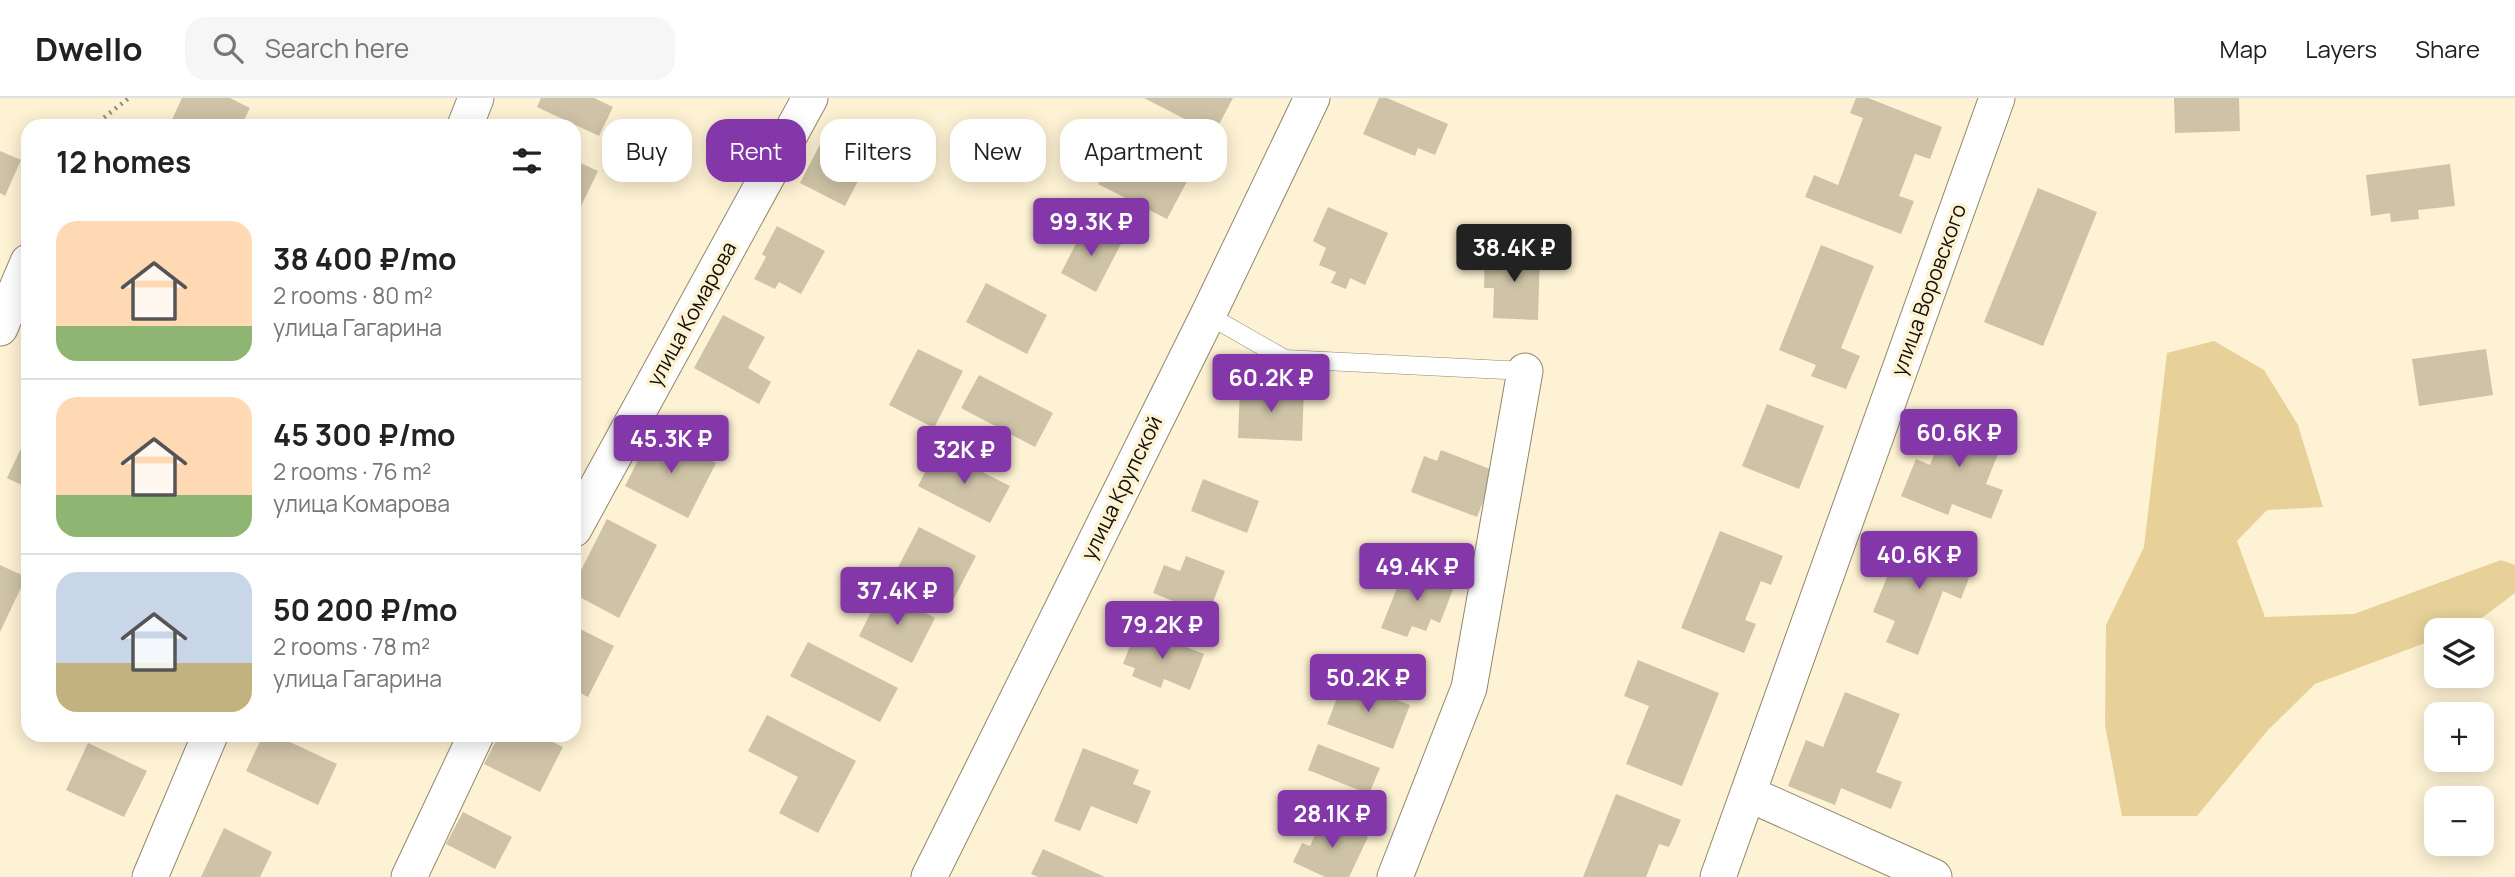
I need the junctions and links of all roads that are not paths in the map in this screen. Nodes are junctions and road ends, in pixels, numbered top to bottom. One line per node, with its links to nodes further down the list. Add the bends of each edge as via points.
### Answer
1 (476, 98): 5 (street)
2 (810, 98): 10 (street, улица Комарова)
3 (1312, 98): 7 (street, улица Крупской)
4 (1997, 98): 13 (street, улица Воровского)
5 (468, 119)
6 (21, 278): 8 (street)
7 (1208, 315): 9 (lane, via 1285,359); 16 (street, улица Крупской)
8 (0, 328)
9 (1525, 371): 17 (street, via 1469,688)
10 (581, 516)
11 (206, 742): 14 (street)
12 (473, 742): 15 (street)
13 (1749, 794): 18 (street, улица Воровского); 19 (street)
14 (150, 877)
15 (409, 877)
16 (929, 877)
17 (1395, 877)
18 (1718, 877)
19 (1934, 877)

